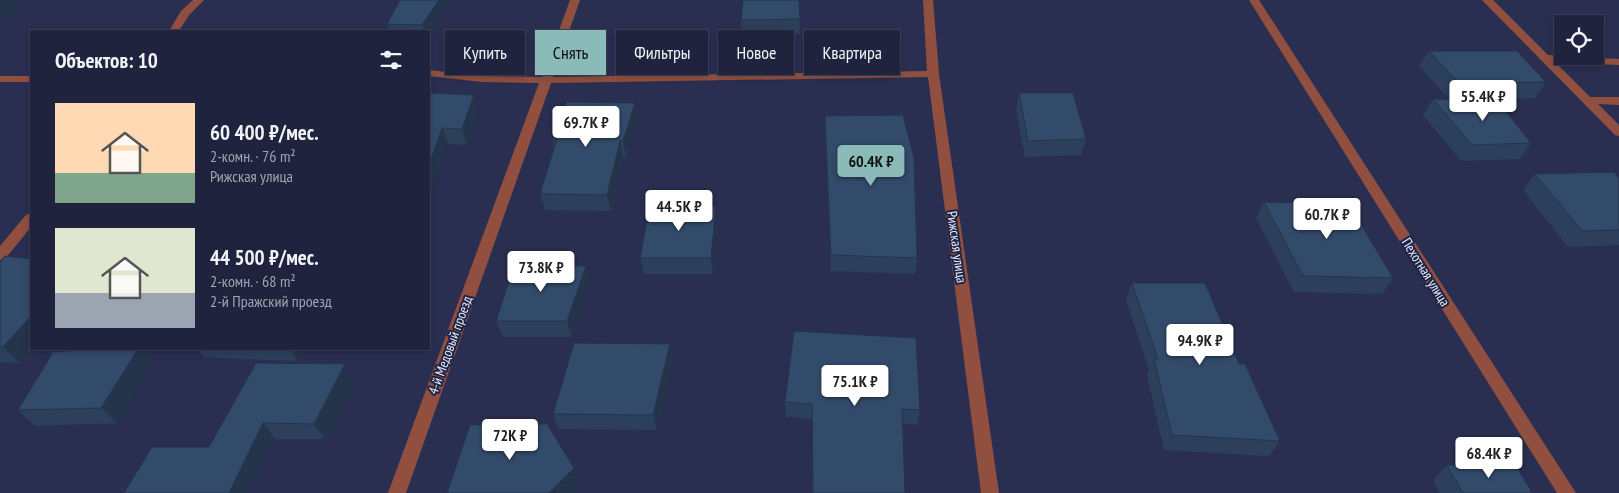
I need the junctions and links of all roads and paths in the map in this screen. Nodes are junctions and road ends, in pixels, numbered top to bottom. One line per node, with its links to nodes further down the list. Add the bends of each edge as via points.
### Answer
1 (199, 0): 6 (street, via 185,13)
2 (575, 0): 13 (street, 4-й Медовый проезд)
3 (928, 0): 10 (street, Рижская улица)
4 (1254, 0): 21 (street, Пехотная улица)
5 (1487, 0): 7 (street)
6 (175, 30)
7 (1545, 58): 8 (street); 14 (street)
8 (1619, 62)
9 (430, 73): 13 (street, via 482,79)
10 (934, 74): 13 (street); 20 (street, Рижская улица)
11 (0, 79): 12 (street)
12 (30, 79)
13 (547, 80): 19 (street, 4-й Медовый проезд)
14 (1586, 100): 15 (street); 16 (street)
15 (1619, 102)
16 (1619, 132)
17 (30, 219): 18 (street)
18 (0, 255)
19 (397, 493)
20 (990, 493)
21 (1567, 493)

